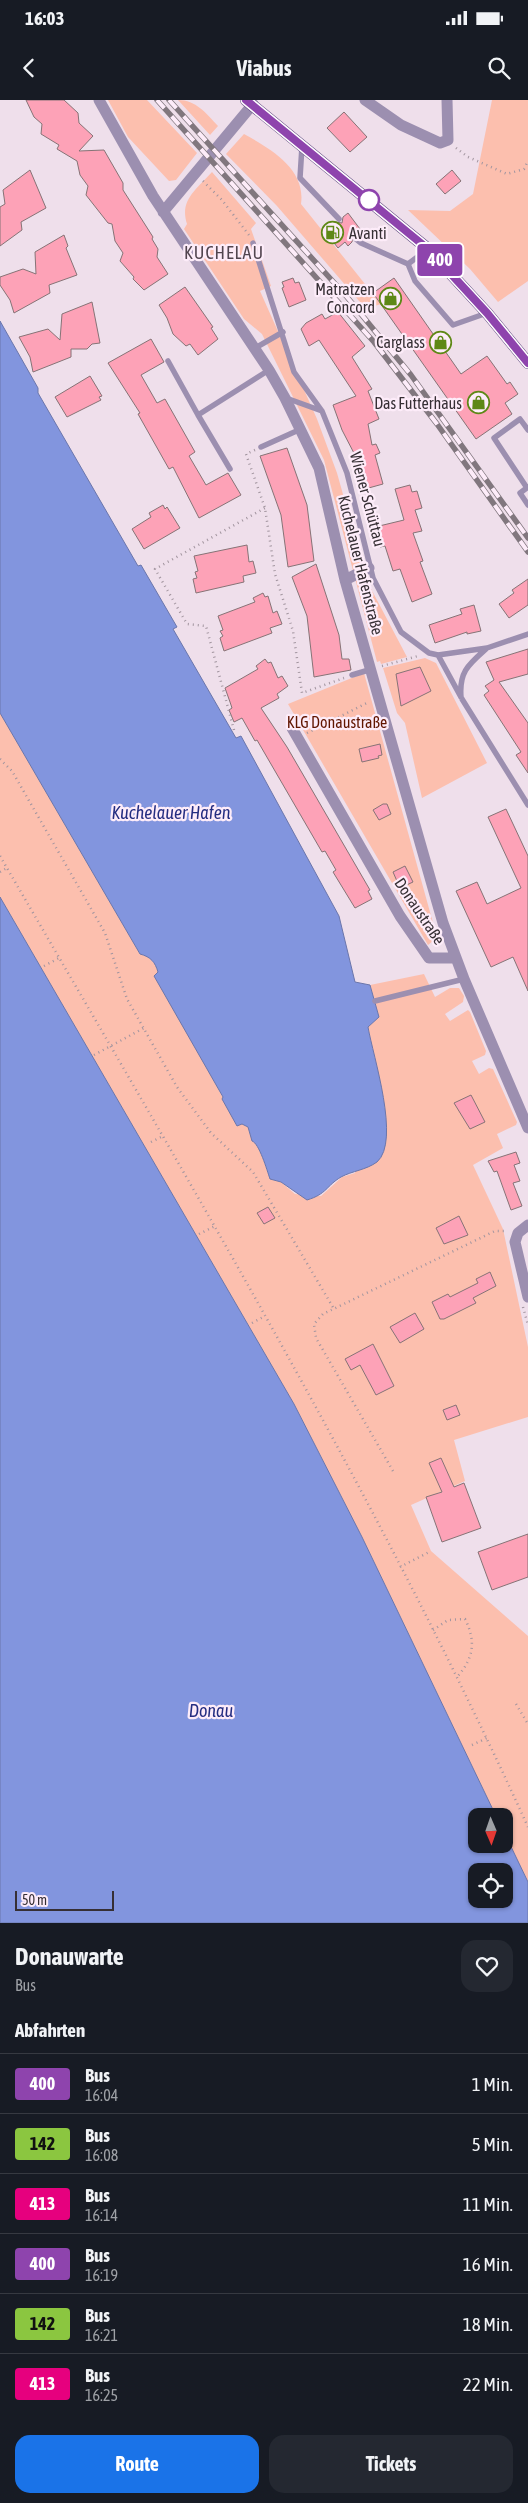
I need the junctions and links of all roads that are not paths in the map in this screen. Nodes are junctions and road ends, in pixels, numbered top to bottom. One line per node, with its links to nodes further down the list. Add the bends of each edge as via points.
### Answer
1 (99, 100): 6 (street, Kuchelauer Hafenstraße)
2 (365, 100): 3 (street, via 401,125 440,143 448,140)
3 (447, 100)
4 (250, 101): 5 (main road); 6 (street)
5 (302, 144): 7 (lane, via 300,178); 10 (main road)
6 (164, 212): 14 (street, Kuchelauer Hafenstraße)
7 (339, 220)
8 (356, 239): 11 (lane)
9 (253, 243): 13 (lane, Wiener Schüttau)
10 (428, 249): 11 (lane); 12 (main road)
11 (408, 264): 12 (lane, via 415,281 453,326)
12 (487, 313): 16 (main road)
13 (283, 332): 14 (lane); 19 (lane, Wiener Schüttau, via 294,372)
14 (255, 348): 17 (street, Kuchelauer Hafenstraße)
15 (168, 361): 20 (lane)
16 (528, 363)
17 (269, 370): 18 (street, Kuchelauer Hafenstraße); 20 (lane)
18 (285, 398): 19 (lane); 21 (street, Kuchelauer Hafenstraße)
19 (322, 411): 27 (lane, Wiener Schüttau, via 347,473)
20 (198, 415): 24 (lane)
21 (301, 430): 23 (lane); 28 (street, Kuchelauer Hafenstraße, via 320,468)
22 (528, 430): 25 (lane, via 520,419 494,438)
23 (261, 447)
24 (230, 469)
25 (528, 488): 26 (lane, via 520,493)
26 (528, 505)
27 (369, 568): 28 (street, Wiener Schüttau); 31 (lane, Wiener Schüttau, via 401,632 429,653)
28 (345, 580): 32 (street, Kuchelauer Hafenstraße)
29 (528, 634): 30 (lane)
30 (487, 648): 31 (lane); 34 (lane, via 472,662 460,681)
31 (438, 654): 34 (lane)
32 (372, 669): 33 (lane); 37 (street, Kuchelauer Hafenstraße)
33 (352, 675)
34 (462, 699): 36 (lane)
35 (292, 728): 37 (street, Donaustraße, via 400,916 428,958)
36 (528, 805)
37 (455, 958): 38 (street, Donaustraße)
38 (464, 979): 39 (lane); 40 (street, Donaustraße)
39 (375, 1001)
40 (528, 1128)
41 (528, 1225): 42 (street, via 518,1233 515,1242)
42 (528, 1297)

